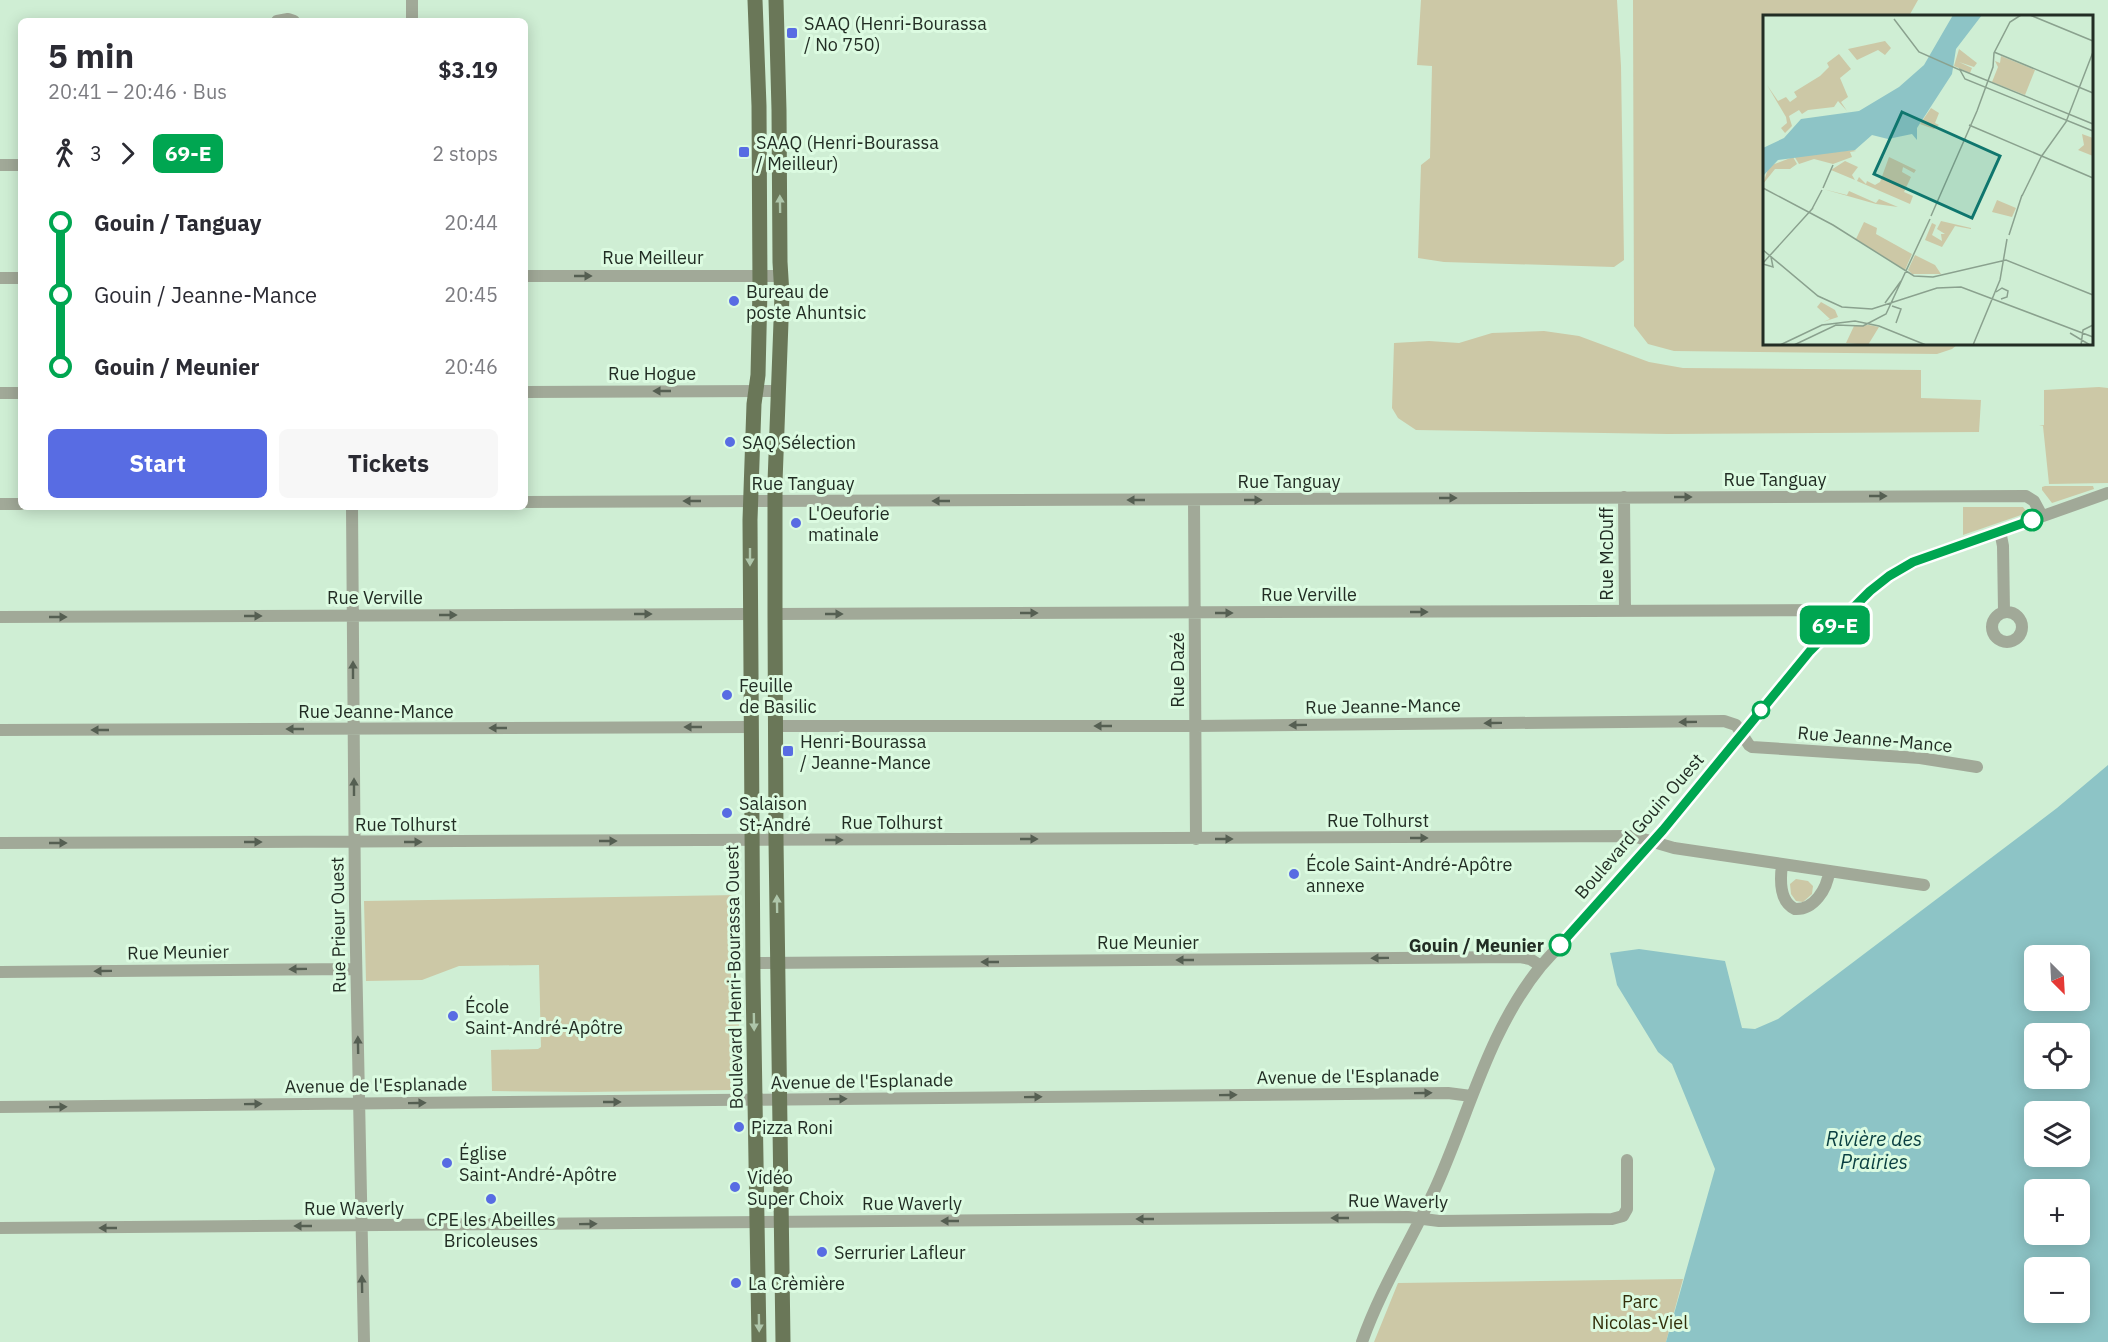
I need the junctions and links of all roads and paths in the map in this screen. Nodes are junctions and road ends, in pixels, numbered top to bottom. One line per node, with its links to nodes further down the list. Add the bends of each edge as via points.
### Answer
1 (412, 0): 4 (street)
2 (754, 0): 8 (main road, Boulevard Henri-Bourassa Ouest, via 759,88)
3 (776, 0): 9 (main road, one-way to 3)
4 (412, 18)
5 (0, 165): 6 (street)
6 (18, 165)
7 (528, 276): 8 (street, Rue Meilleur, one-way to 8)
8 (760, 276): 9 (street, Rue Meilleur); 12 (main road, Boulevard Henri-Bourassa Ouest)
9 (781, 276): 14 (main road)
10 (0, 278): 11 (street)
11 (18, 278)
12 (756, 391): 13 (street, Rue Hogue, one-way to 13); 14 (street, Rue Hogue); 20 (main road, Boulevard Henri-Bourassa Ouest)
13 (528, 392)
14 (779, 392): 21 (main road)
15 (0, 393): 16 (street)
16 (18, 393)
17 (2108, 493): 26 (street, Boulevard Gouin Ouest)
18 (1624, 497): 19 (street, Rue Tanguay, one-way to 18); 26 (street, Rue Tanguay, one-way to 26, via 2026,496 2034,501); 28 (street, Rue McDuff)
19 (1194, 500): 21 (street, Rue Tanguay, one-way to 21); 30 (street, Rue Dazé)
20 (750, 501): 21 (street, Rue Tanguay); 22 (street, Rue Tanguay, one-way to 22); 31 (main road, Boulevard Henri-Bourassa Ouest, one-way to 31)
21 (775, 501): 32 (main road)
22 (528, 502)
23 (0, 504): 24 (street)
24 (18, 504)
25 (352, 510): 33 (street, Rue Prieur Ouest)
26 (2042, 516): 27 (street, Boulevard Gouin Ouest)
27 (2000, 531): 29 (street); 35 (street, Boulevard Gouin Ouest, via 1901,568)
28 (1624, 611): 30 (street, Rue Verville, one-way to 28); 35 (street, Rue Verville, via 1823,610)
29 (2004, 611)
30 (1195, 613): 32 (street, Rue Verville, one-way to 30); 37 (street, Rue Dazé)
31 (750, 614): 33 (street, Rue Verville, one-way to 31); 38 (main road, Boulevard Henri-Bourassa Ouest)
32 (775, 614): 36 (main road)
33 (353, 615): 34 (street, Rue Verville, one-way to 33); 39 (street, Rue Prieur Ouest, one-way to 33)
34 (0, 617)
35 (1840, 619): 41 (street, Boulevard Gouin Ouest)
36 (776, 726): 37 (street, Rue Jeanne-Mance, one-way to 36); 44 (main road)
37 (1196, 726): 41 (street, Rue Jeanne-Mance, one-way to 37, via 1736,725 1724,721); 43 (street, Rue Dazé)
38 (751, 727): 39 (street, Rue Jeanne-Mance, one-way to 39); 45 (main road, Boulevard Henri-Bourassa Ouest)
39 (354, 729): 40 (street, Rue Jeanne-Mance, one-way to 40); 46 (street, Rue Prieur Ouest, one-way to 39)
40 (0, 730)
41 (1742, 733): 42 (street, Rue Jeanne-Mance, via 1752,747 1920,758); 47 (street, Boulevard Gouin Ouest)
42 (1977, 767)
43 (1196, 839): 44 (street, Rue Tolhurst, one-way to 43); 47 (street, Rue Tolhurst, one-way to 47, via 1633,837)
44 (776, 840): 45 (street, Rue Tolhurst); 53 (main road, one-way to 44)
45 (752, 841): 46 (street, Rue Tolhurst, one-way to 45); 52 (main road, Boulevard Henri-Bourassa Ouest)
46 (354, 842): 48 (street, Rue Tolhurst, one-way to 46); 55 (street, Rue Prieur Ouest)
47 (1653, 842): 49 (street, Rue Tolhurst); 54 (street, Boulevard Gouin Ouest)
48 (0, 843)
49 (1782, 864): 50 (street, Rue Tolhurst); 50 (street, via 1785,899 1798,910 1824,891)
50 (1829, 872): 51 (street, Rue Tolhurst)
51 (1924, 885)
52 (753, 963): 53 (street, Rue Meunier); 59 (main road, Boulevard Henri-Bourassa Ouest, one-way to 59)
53 (777, 963): 54 (street, Rue Meunier, one-way to 53, via 1520,957); 58 (main road)
54 (1541, 966): 57 (street, Boulevard Gouin Ouest, via 1500,1030)
55 (356, 969): 56 (street, Rue Meunier, one-way to 56); 60 (street, Rue Prieur Ouest, one-way to 55)
56 (0, 972)
57 (1472, 1096): 58 (street, Avenue de l'Esplanade, one-way to 57, via 1436,1093); 63 (street, Boulevard Gouin Ouest)
58 (779, 1100): 59 (street, Avenue de l'Esplanade); 65 (main road)
59 (755, 1101): 60 (street, Avenue de l'Esplanade, one-way to 59); 64 (main road, Boulevard Henri-Bourassa Ouest)
60 (359, 1103): 61 (street, Avenue de l'Esplanade, one-way to 60); 66 (street, Rue Prieur Ouest)
61 (0, 1107)
62 (1626, 1160): 63 (street, Rue Waverly, via 1627,1207 1620,1217)
63 (1420, 1219): 65 (street, Rue Waverly, one-way to 65); 71 (street, Boulevard Gouin Ouest, via 1386,1282)
64 (757, 1222): 65 (street, Rue Waverly); 66 (street, Rue Waverly, one-way to 64); 69 (main road, Boulevard Henri-Bourassa Ouest, one-way to 69)
65 (782, 1222): 70 (main road)
66 (361, 1226): 67 (street, Rue Waverly, one-way to 67); 68 (street, Rue Prieur Ouest, one-way to 66)
67 (0, 1228)
68 (364, 1342)
69 (759, 1342)
70 (783, 1342)
71 (1362, 1342)

